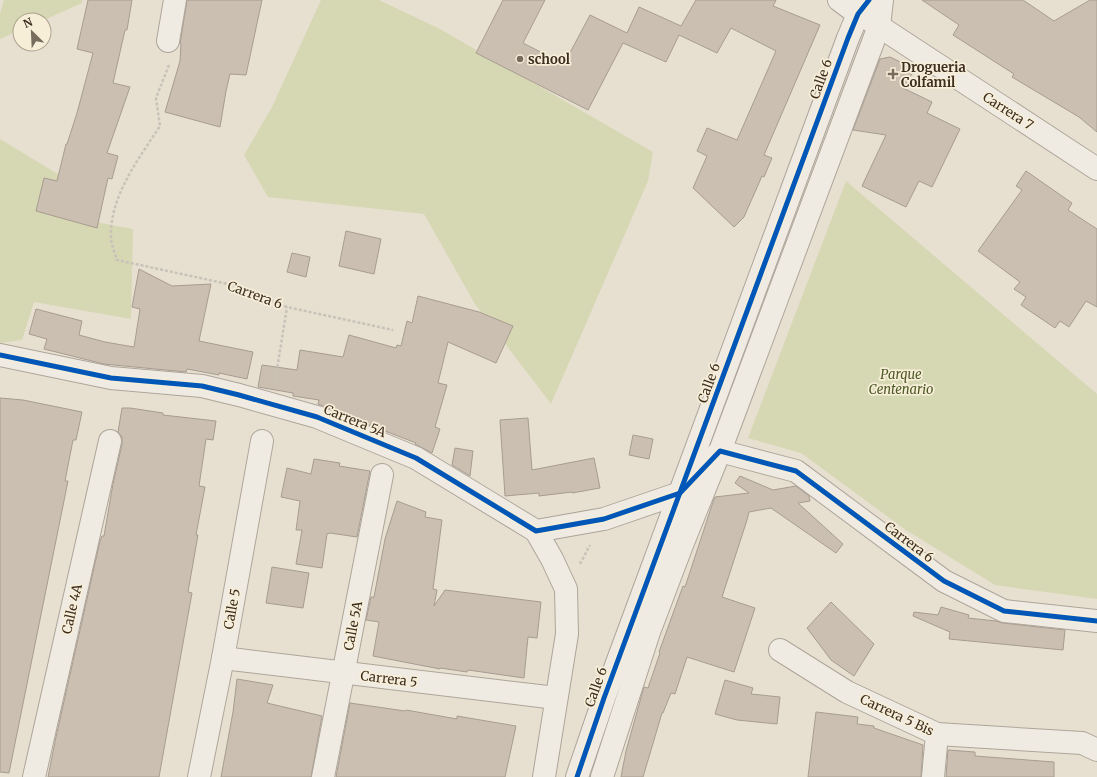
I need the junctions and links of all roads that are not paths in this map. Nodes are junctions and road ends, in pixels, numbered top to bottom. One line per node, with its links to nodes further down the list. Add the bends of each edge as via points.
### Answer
1 (175, 0): 6 (street)
2 (839, 0): 4 (street, Carrera 7)
3 (882, 0): 5 (street)
4 (864, 7): 5 (street, Carrera 7); 13 (street, Calle 6)
5 (879, 26): 7 (street, Carrera 7); 11 (street)
6 (168, 41)
7 (1097, 169)
8 (0, 355): 14 (street, Carrera 5A, via 111,378 202,386 317,417 416,458)
9 (110, 441): 22 (street, Calle 4A)
10 (262, 441): 17 (street, Calle 5)
11 (720, 451): 13 (street); 15 (street, Carrera 6, via 796,471 944,581 1004,611); 27 (street, via 649,632)
12 (382, 475): 18 (street, Calle 5A)
13 (680, 493): 14 (street, via 604,519); 26 (street, Calle 6, via 598,713)
14 (536, 531): 19 (street, via 566,589 567,634)
15 (1097, 621)
16 (780, 650): 20 (street, Carrera 5 Bis, via 847,692)
17 (223, 658): 18 (street, Carrera 5); 23 (street, Calle 5)
18 (344, 674): 19 (street, Carrera 5); 24 (street, Calle 5A)
19 (556, 698): 25 (street)
20 (937, 734): 21 (street, Carrera 5 Bis, via 1082,743); 28 (street)
21 (1097, 750)
22 (34, 777)
23 (199, 777)
24 (323, 777)
25 (544, 777)
26 (577, 777)
27 (602, 777)
28 (933, 777)

